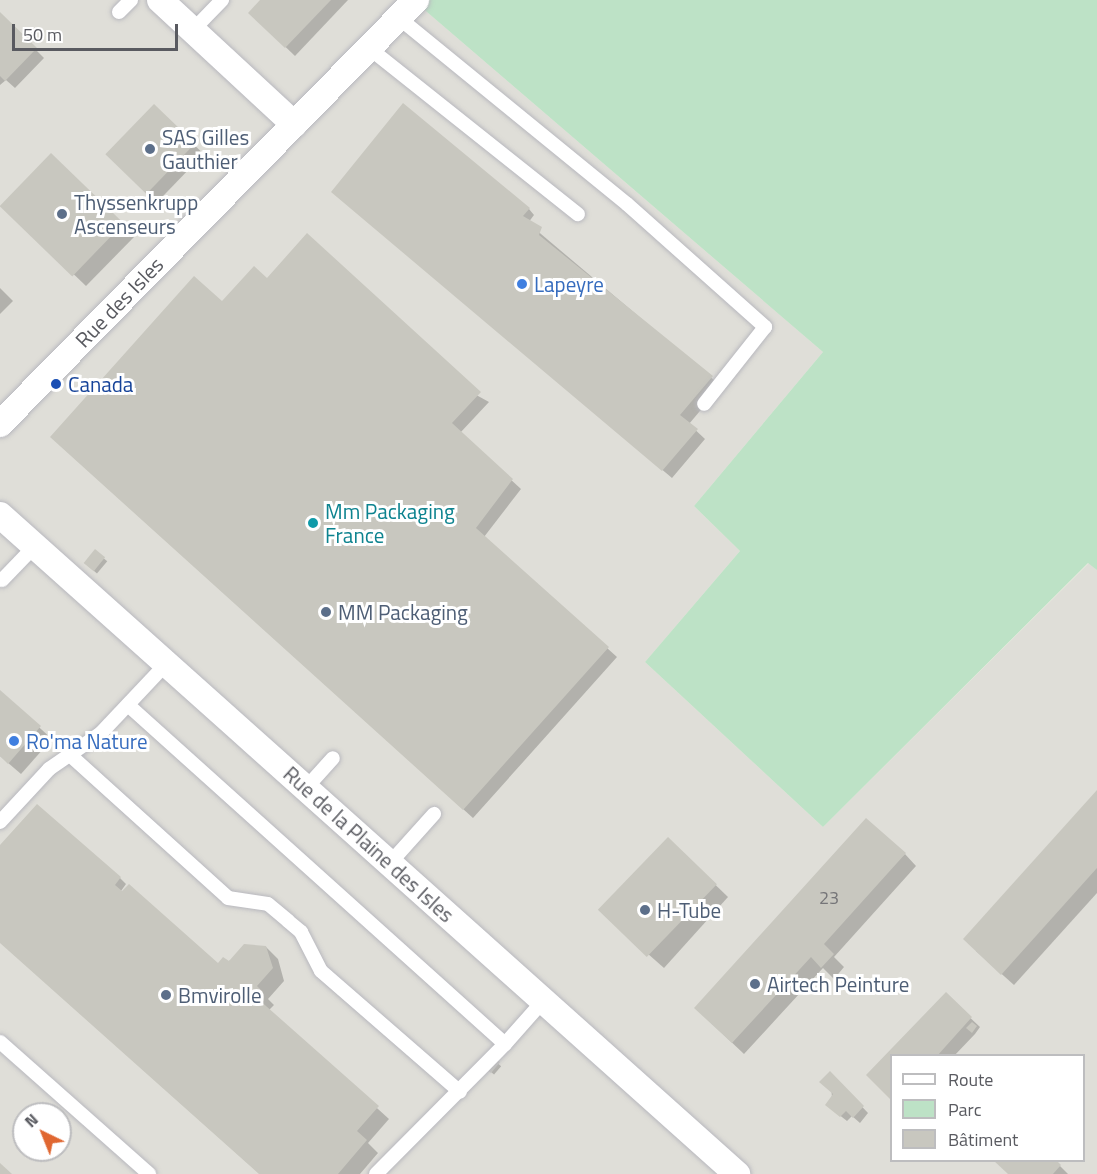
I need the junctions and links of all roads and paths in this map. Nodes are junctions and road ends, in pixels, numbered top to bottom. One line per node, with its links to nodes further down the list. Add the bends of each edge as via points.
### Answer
1 (131, 0): 5 (lane)
2 (160, 0): 7 (street)
3 (222, 0): 7 (lane)
4 (417, 0): 6 (street, Rue des Isles)
5 (119, 12)
6 (399, 18): 8 (street, Rue des Isles); 11 (lane, via 627,204 765,327)
7 (193, 30): 9 (street)
8 (369, 48): 9 (street, Rue des Isles); 10 (lane)
9 (294, 124): 12 (street, Rue des Isles)
10 (578, 214)
11 (704, 404)
12 (0, 424)
13 (0, 515): 14 (street, Rue de la Plaine des Isles)
14 (35, 546): 15 (lane); 16 (street, Rue de la Plaine des Isles)
15 (2, 580)
16 (167, 663): 17 (lane); 20 (street, Rue de la Plaine des Isles)
17 (128, 705): 18 (lane); 26 (lane)
18 (70, 755): 22 (lane); 27 (lane, via 228,898 268,904 301,932 321,971)
19 (333, 758): 20 (lane)
20 (306, 788): 23 (street, Rue de la Plaine des Isles)
21 (434, 814): 23 (lane)
22 (0, 822)
23 (390, 863): 24 (street, Rue de la Plaine des Isles)
24 (543, 1001): 26 (lane); 28 (street, Rue de la Plaine des Isles)
25 (0, 1042): 29 (lane)
26 (505, 1044): 27 (lane)
27 (460, 1092): 30 (lane)
28 (725, 1170)
29 (148, 1174)
30 (376, 1174)

